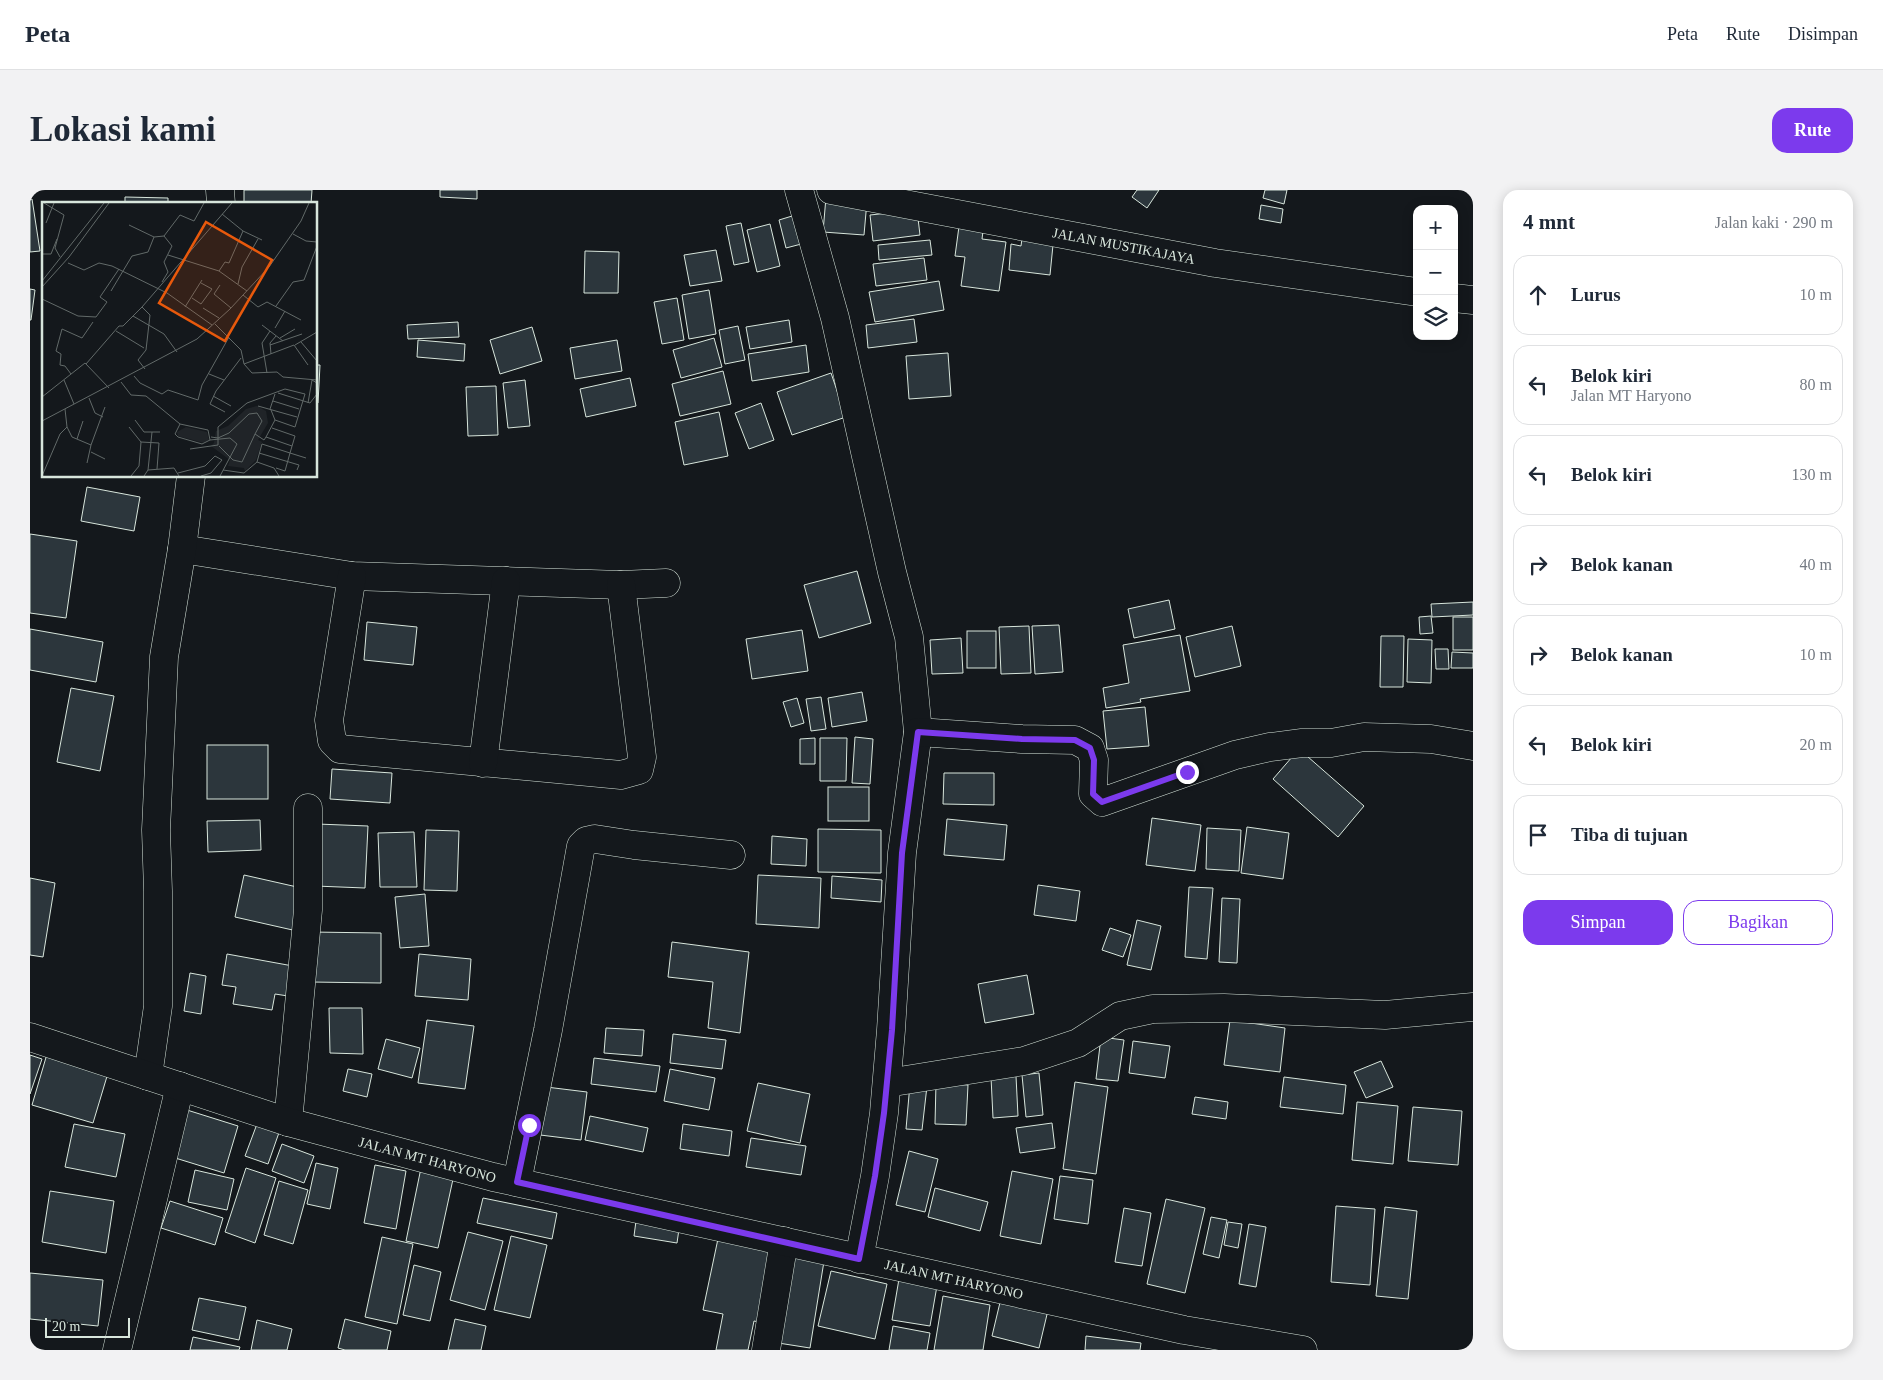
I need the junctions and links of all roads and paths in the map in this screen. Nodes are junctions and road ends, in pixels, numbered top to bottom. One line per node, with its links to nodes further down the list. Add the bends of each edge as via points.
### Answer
1 (799, 190): 12 (street, via 835,318 909,638)
2 (831, 190): 3 (street, JALAN MUSTIKAJAYA, via 1215,263)
3 (1413, 291)
4 (1458, 298): 5 (street)
5 (1473, 300)
6 (191, 478): 7 (street)
7 (182, 549): 8 (street); 19 (street, via 164,657 156,830 158,1006)
8 (352, 576): 9 (street); 14 (street, via 329,720 332,741 340,749)
9 (506, 581): 11 (street); 14 (street)
10 (666, 583): 11 (street)
11 (621, 585): 14 (street, via 642,757 639,770 622,775)
12 (918, 732): 13 (street, via 1075,740 1090,748 1094,760 1093,794 1102,802 1235,755 1270,747 1364,737 1431,739); 20 (street, via 902,853)
13 (1473, 746)
14 (483, 763)
15 (308, 808): 22 (street, via 308,910)
16 (731, 855): 23 (street, via 595,839 581,846)
17 (1473, 1006): 20 (street, via 1385,1015 1153,1008 1120,1016 1078,1043 1024,1061)
18 (30, 1037): 19 (street, JALAN MT HARYONO)
19 (148, 1076): 21 (street, JALAN MT HARYONO)
20 (887, 1083): 25 (street, via 875,1176)
21 (180, 1086): 22 (street, JALAN MT HARYONO); 26 (street)
22 (288, 1122): 23 (street, JALAN MT HARYONO)
23 (517, 1182): 24 (street, JALAN MT HARYONO)
24 (784, 1241): 25 (street, JALAN MT HARYONO); 27 (street)
25 (859, 1259): 28 (street, JALAN MT HARYONO, via 1184,1330)
26 (117, 1350)
27 (766, 1350)
28 (1303, 1350)

